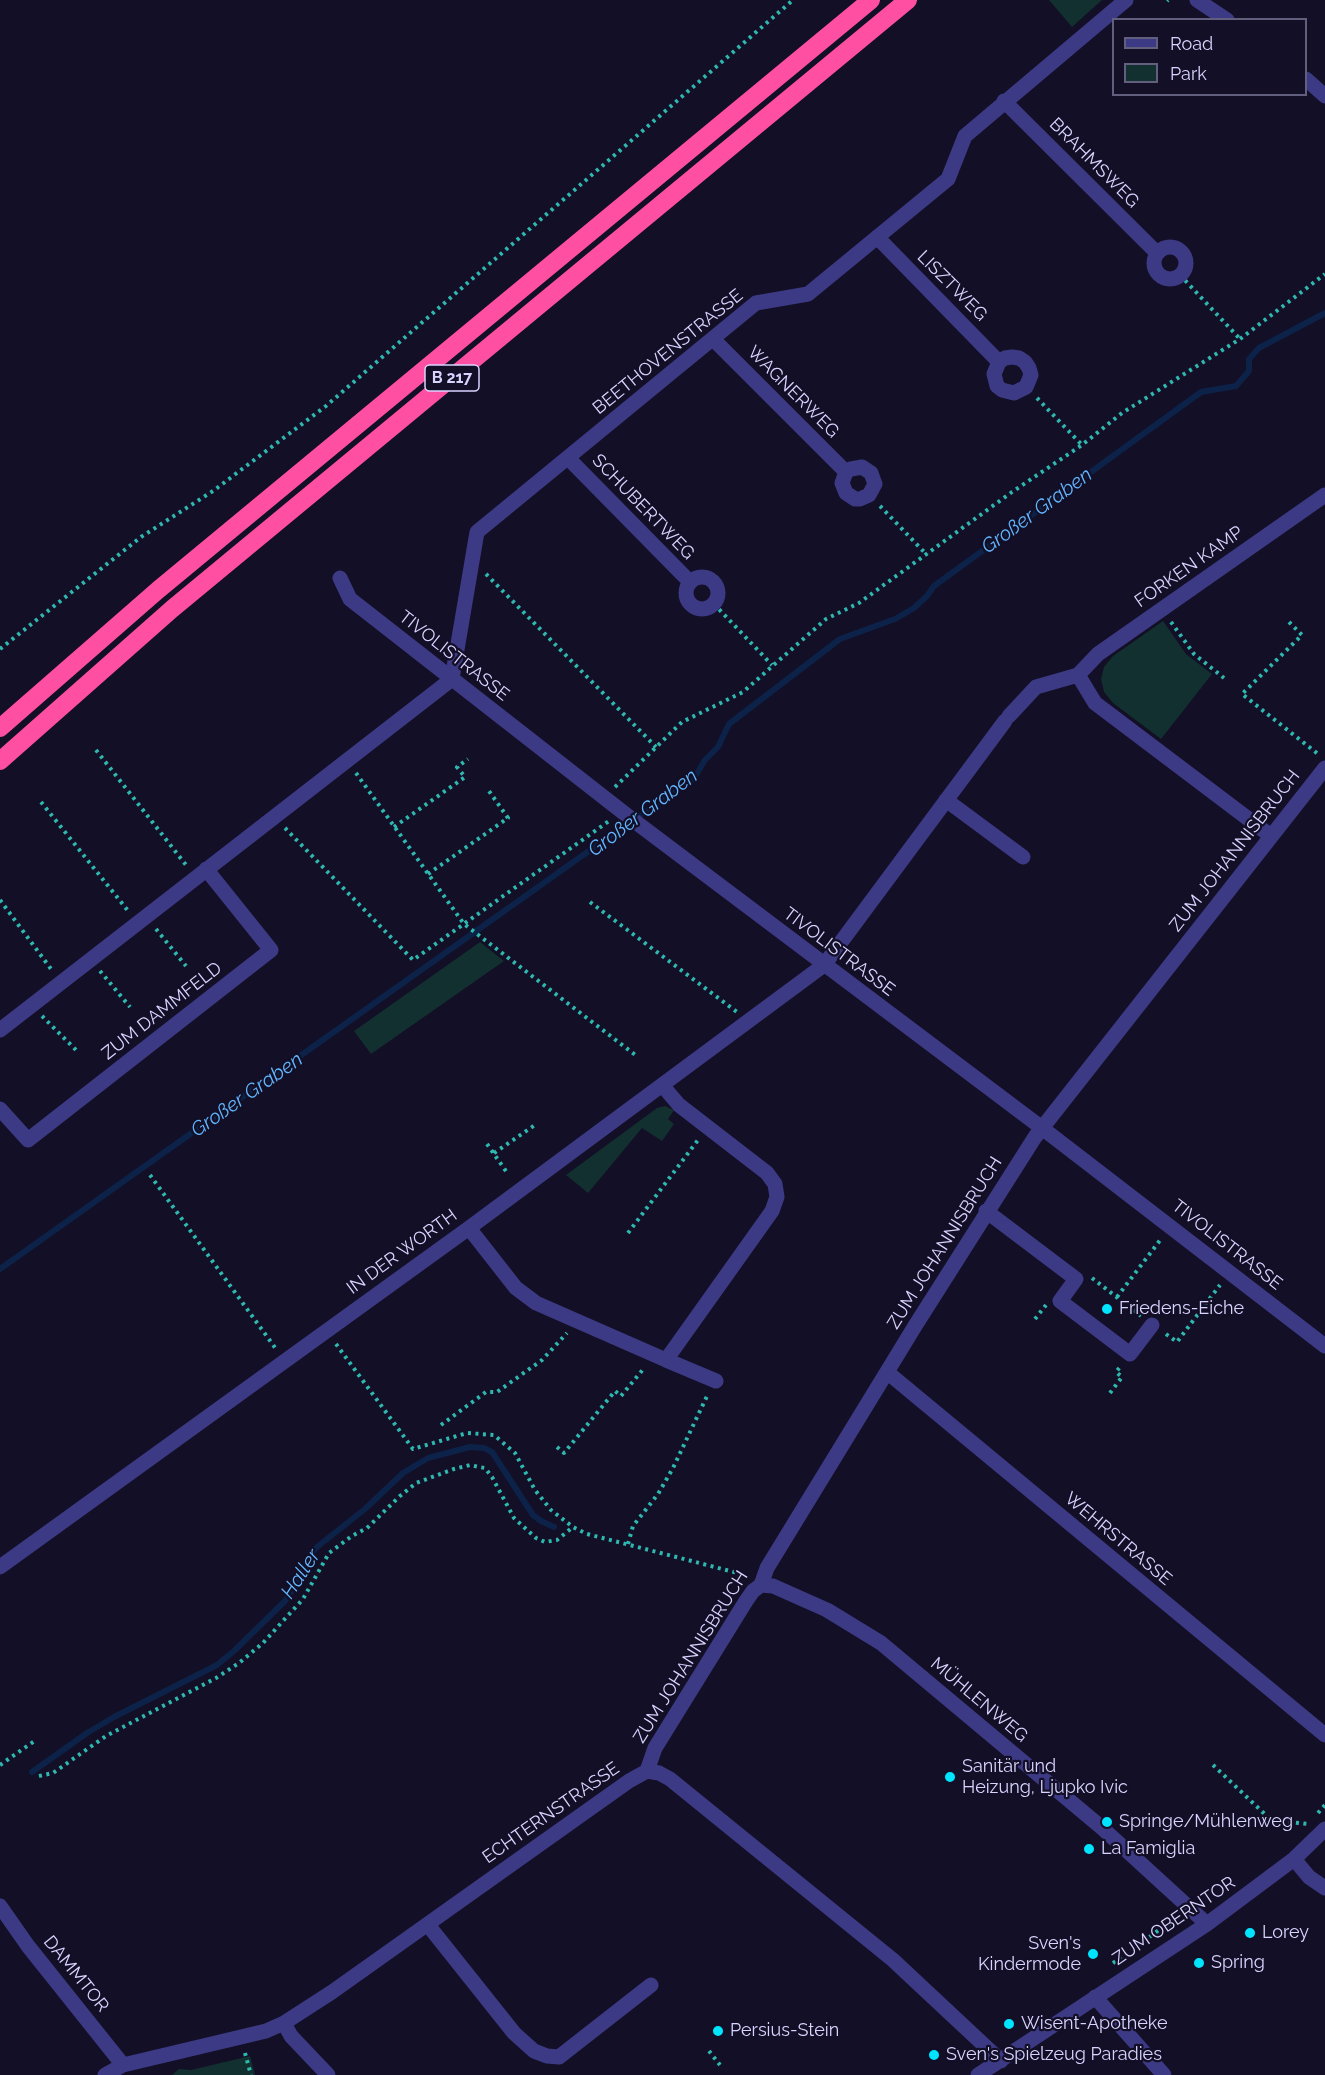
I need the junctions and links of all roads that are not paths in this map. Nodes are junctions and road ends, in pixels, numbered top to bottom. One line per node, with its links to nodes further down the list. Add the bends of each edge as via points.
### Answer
1 (871, 0): 20 (highway, B 217, via 176,575)
2 (908, 0): 21 (highway, B 217, via 172,609)
3 (1126, 0): 8 (street, BEETHOVENSTRASSE)
4 (1197, 0): 5 (street)
5 (1224, 18)
6 (1307, 81): 7 (street)
7 (1325, 96)
8 (1004, 101): 9 (street, BEETHOVENSTRASSE, via 964,136 948,179); 10 (street, BRAHMSWEG)
9 (877, 237): 11 (street, BEETHOVENSTRASSE, via 808,294 756,303); 12 (street, LISZTWEG)
10 (1156, 253): 10 (street, BRAHMSWEG, via 1167,246 1179,249 1186,266 1170,280 1160,276 1154,268)
11 (713, 339): 13 (street, BEETHOVENSTRASSE); 14 (street, WAGNERWEG)
12 (999, 362): 12 (street, via 1012,357 1025,362 1031,375 1026,387 1014,393 997,386 994,374)
13 (568, 458): 17 (street, SCHUBERTWEG); 19 (street, BEETHOVENSTRASSE, via 477,532)
14 (846, 472): 14 (street, via 842,483 846,493 855,499 869,495 874,484 871,473 862,467)
15 (1325, 495): 18 (street, FORKEN KAMP, via 1098,654)
16 (340, 578): 19 (street, TIVOLISTRASSE, via 350,599)
17 (690, 582): 17 (street, SCHUBERTWEG, via 686,594 691,604 702,609 718,599 713,580 701,576)
18 (1078, 675): 23 (street, IN DER WORTH, via 1036,687 1007,718); 24 (street, via 1095,703)
19 (452, 679): 26 (street); 27 (street, TIVOLISTRASSE, via 605,798 623,817 642,827)
20 (2, 724)
21 (0, 761)
22 (1325, 768): 24 (street, ZUM JOHANNISBRUCH)
23 (946, 800): 25 (street); 27 (street, IN DER WORTH)
24 (1271, 836): 31 (street, ZUM JOHANNISBRUCH)
25 (1023, 857)
26 (206, 869): 28 (street); 30 (street, ZUM DAMMFELD, via 271,950 28,1140)
27 (824, 965): 29 (street, IN DER WORTH); 31 (street, TIVOLISTRASSE)
28 (0, 1030)
29 (662, 1085): 33 (street, IN DER WORTH); 36 (street, via 679,1105 767,1173 775,1184 777,1197 772,1210)
30 (0, 1108)
31 (1042, 1128): 32 (street, ZUM JOHANNISBRUCH); 35 (street, TIVOLISTRASSE)
32 (987, 1211): 34 (street, via 1076,1279 1060,1301 1130,1354); 37 (street, ZUM JOHANNISBRUCH)
33 (469, 1228): 36 (street, via 516,1288 536,1303); 39 (street, IN DER WORTH)
34 (1152, 1324)
35 (1325, 1346)
36 (661, 1357): 38 (street)
37 (887, 1372): 40 (street, ZUM JOHANNISBRUCH, via 767,1568); 41 (street, WEHRSTRASSE)
38 (716, 1381)
39 (0, 1568)
40 (763, 1581): 42 (street, ZUM JOHANNISBRUCH, via 749,1596 684,1700); 47 (street, MÜHLENWEG, via 827,1610 882,1643 1101,1827)
41 (1325, 1735)
42 (646, 1771): 48 (street, ECHTERNSTRASSE); 52 (street, ECHTERNSTRASSE, via 670,1779 884,1953)
43 (1325, 1829): 44 (street, ZUM OBERNTOR)
44 (1294, 1859): 45 (street); 47 (street, ZUM OBERNTOR)
45 (1325, 1888)
46 (0, 1906): 53 (street, DAMMTOR)
47 (1207, 1924): 50 (street, ZUM OBERNTOR)
48 (428, 1925): 49 (street, via 514,2033 534,2051 548,2056 559,2057); 51 (street, ECHTERNSTRASSE)
49 (651, 1986)
50 (1095, 1998): 52 (street, ZUM OBERNTOR); 57 (street)
51 (284, 2023): 53 (street, ECHTERNSTRASSE, via 266,2031); 55 (street, via 291,2036)
52 (1001, 2061): 56 (street, ZUM OBERNTOR)
53 (123, 2065): 54 (street, ECHTERNSTRASSE)
54 (105, 2075)
55 (328, 2075)
56 (978, 2075)
57 (1164, 2075)

